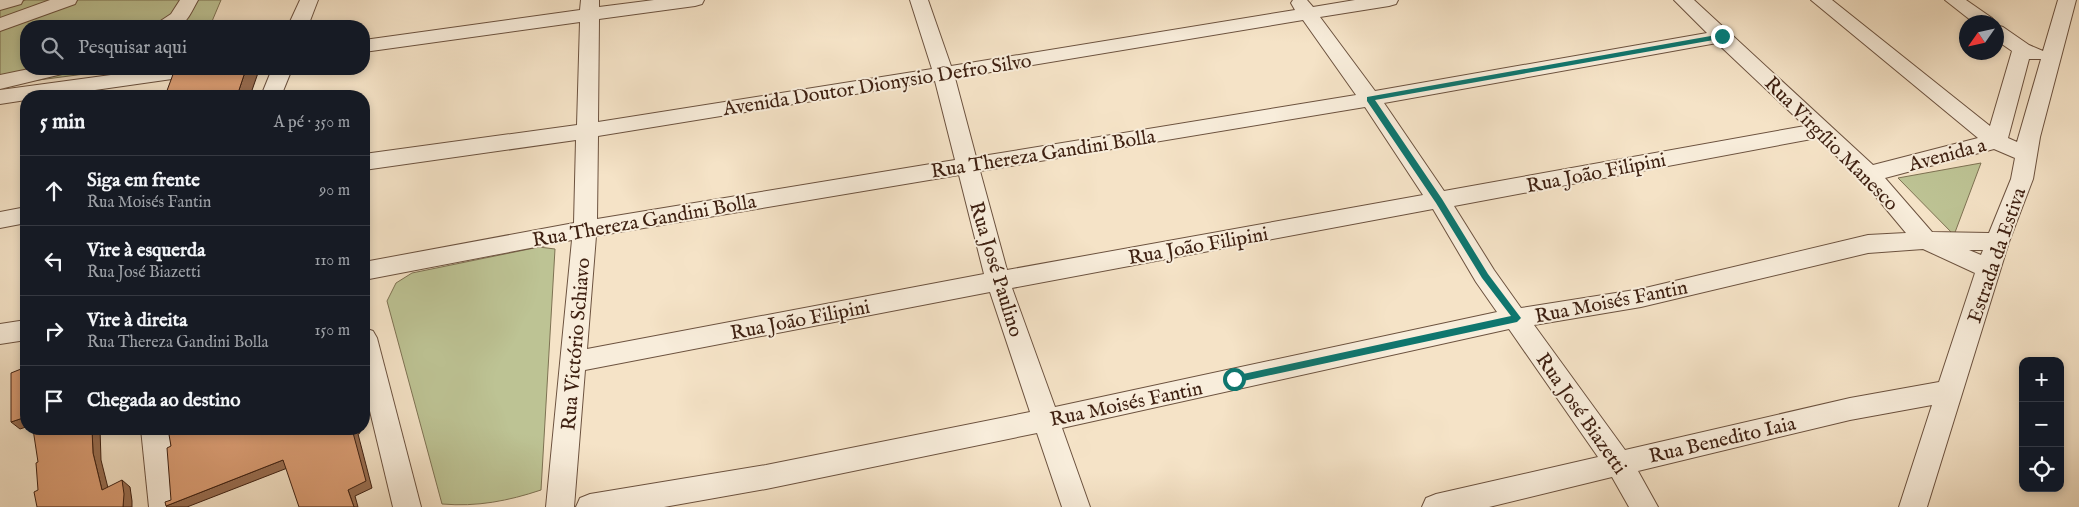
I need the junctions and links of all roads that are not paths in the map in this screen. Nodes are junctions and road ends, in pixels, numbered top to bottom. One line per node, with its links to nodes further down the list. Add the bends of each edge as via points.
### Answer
1 (15, 0): 12 (street); 16 (street)
2 (68, 0): 16 (street)
3 (189, 0): 17 (street)
4 (309, 0): 18 (street)
5 (695, 0): 14 (street)
6 (919, 0): 26 (street, Rua José Paulino)
7 (1389, 0): 13 (street, Avenida Doutor Dionysio Defro Silvo)
8 (1683, 0): 21 (street, Rua Virgílio Manesco)
9 (1820, 0): 38 (street)
10 (1954, 0): 15 (street)
11 (2067, 0): 24 (street, Estrada da Estiva)
12 (0, 4)
13 (1305, 4): 26 (street, Avenida Doutor Dionysio Defro Silvo); 35 (street, Rua José Biazetti)
14 (590, 7): 23 (street); 36 (street, Rua Victório Schiavo)
15 (1975, 15)
16 (34, 20)
17 (176, 20)
18 (301, 20)
19 (20, 22): 20 (street)
20 (0, 25)
21 (1722, 36): 35 (street, Rua Thereza Gandini Bolla); 37 (street, Rua Virgílio Manesco)
22 (2004, 37): 25 (street)
23 (370, 45)
24 (2053, 49): 25 (street); 40 (street, Estrada da Estiva)
25 (2022, 50): 38 (street)
26 (941, 66): 36 (street, Avenida Doutor Dionysio Defro Silvo); 42 (street, Rua José Paulino)
27 (105, 75): 29 (street)
28 (280, 75): 33 (street)
29 (58, 78): 30 (street); 32 (street)
30 (0, 82)
31 (20, 90): 34 (street)
32 (21, 90)
33 (273, 90)
34 (0, 97)
35 (1370, 99): 42 (street, Rua Thereza Gandini Bolla); 45 (street, Rua José Biazetti)
36 (588, 123): 39 (street, Avenida Doutor Dionysio Defro Silvo); 41 (street, Avenida Doutor Dionysio Defro Silvo); 49 (street, Rua Victório Schiavo)
37 (1822, 130): 43 (street, Rua Virgílio Manesco); 45 (street, Rua João Filipini)
38 (1996, 141): 40 (street); 43 (street, Avenida a)
39 (370, 147)
40 (2026, 154): 51 (street, Estrada da Estiva, via 2022,179)
41 (370, 161)
42 (966, 166): 49 (street, Rua Thereza Gandini Bolla); 54 (street, Rua José Paulino)
43 (1869, 174): 50 (street, Rua Virgílio Manesco)
44 (20, 201): 46 (street)
45 (1439, 201): 54 (street, Rua João Filipini); 55 (street, Rua José Biazetti, via 1485,276)
46 (0, 204)
47 (20, 217): 48 (street)
48 (0, 220)
49 (585, 229): 53 (street, Rua Thereza Gandini Bolla); 59 (street, Rua Victório Schiavo)
50 (1926, 240): 51 (street); 52 (street); 55 (street, Rua Moisés Fantin, via 1868,244 1641,298)
51 (1997, 242): 52 (street, Estrada da Estiva)
52 (1989, 269): 60 (street, Estrada da Estiva)
53 (370, 270)
54 (998, 281): 59 (street, Rua João Filipini); 61 (street, Rua José Paulino)
55 (1517, 318): 61 (street, Rua Moisés Fantin); 63 (street, Rua José Biazetti)
56 (20, 331): 57 (street)
57 (0, 334)
58 (370, 358): 65 (street)
59 (574, 362): 66 (street, Rua Victório Schiavo)
60 (1951, 391): 63 (street, Rua Benedito Iaia, via 1850,409); 71 (street, Estrada da Estiva)
61 (1046, 420): 67 (street, Rua Moisés Fantin, via 766,478); 68 (street, Rua José Paulino)
62 (156, 435): 64 (street)
63 (1619, 464): 69 (street, Rua Benedito Iaia); 70 (street, Rua José Biazetti)
64 (163, 507)
65 (407, 507)
66 (560, 507)
67 (590, 507)
68 (1076, 507)
69 (1436, 507)
70 (1644, 507)
71 (1913, 507)

